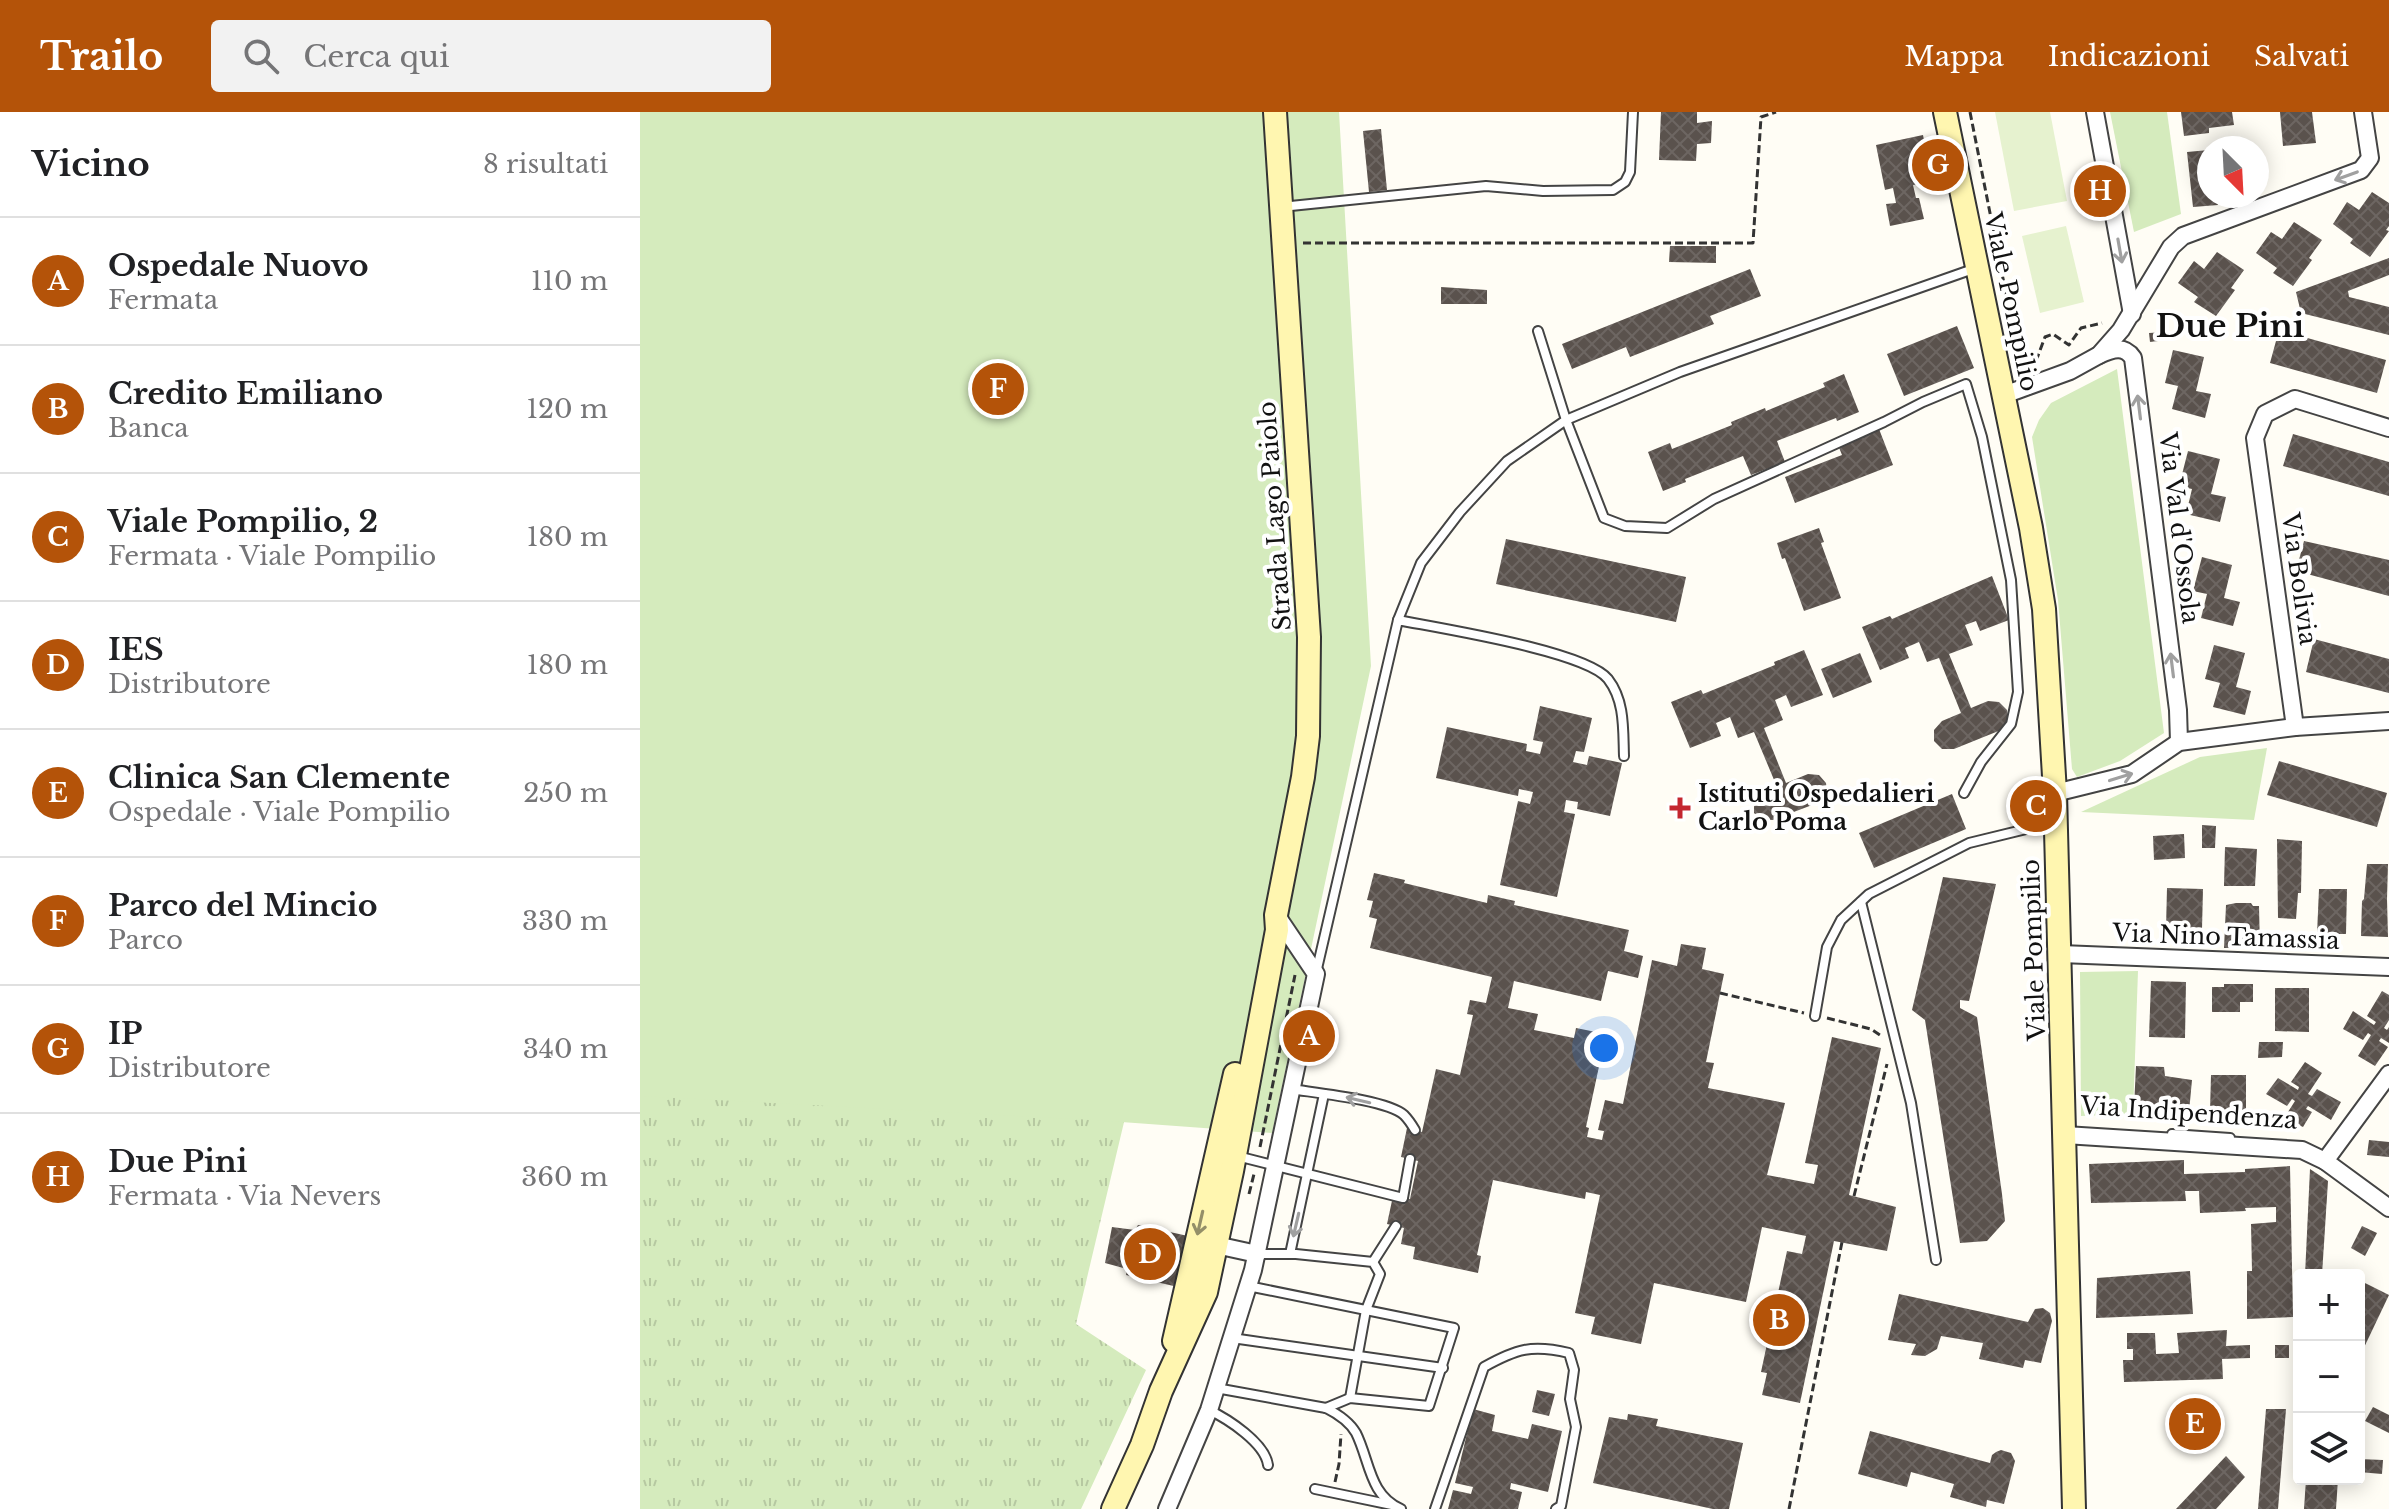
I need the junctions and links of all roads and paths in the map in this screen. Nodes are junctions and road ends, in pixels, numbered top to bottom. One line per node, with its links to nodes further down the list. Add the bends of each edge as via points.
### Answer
1 (1275, 112): 8 (street, Strada Lago Paiolo)
2 (1633, 112): 8 (lane, via 1630,172 1613,190 1486,186)
3 (1776, 112): 9 (path, via 1761,117 1753,243)
4 (1945, 112): 10 (street, Viale Pompilio)
5 (1970, 112): 11 (path, via 2012,324 2030,362 2036,361 2045,337 2053,334 2069,345 2081,328)
6 (2095, 112): 11 (street, one-way to 11)
7 (2363, 112): 11 (street, one-way to 11, via 2370,158 2361,170 2183,236 2171,247)
8 (1281, 207): 26 (street, Strada Lago Paiolo, via 1309,637 1305,767)
9 (1303, 243)
10 (1976, 267): 14 (street, Viale Pompilio); 15 (lane, via 1680,372)
11 (2129, 319): 13 (street)
12 (1538, 331): 15 (lane)
13 (2099, 355): 14 (street); 20 (street, Via Val d'Ossola, one-way to 13, via 2133,358 2122,349)
14 (2004, 395): 23 (street, Viale Pompilio, via 2040,576)
15 (1566, 420): 17 (lane, via 1507,461 1460,512 1421,563); 22 (lane, via 1604,518 1625,526 1667,528 1714,499 1966,384 2011,580 2018,692 2011,724)
16 (2388, 425): 19 (street, Via Bolivia, via 2295,399 2265,414 2255,438)
17 (1398, 620): 21 (lane, via 1525,645 1596,668 1621,702); 29 (lane)
18 (2389, 721): 19 (street)
19 (2295, 727): 20 (street)
20 (2179, 742): 23 (street, one-way to 20, via 2132,774)
21 (1624, 756)
22 (1964, 793)
23 (2055, 793): 24 (street, Viale Pompilio)
24 (2056, 822): 25 (lane, via 1969,843); 27 (street, Viale Pompilio)
25 (1861, 902): 31 (lane, via 1841,920 1827,947); 52 (lane, via 1911,1103)
26 (1276, 915): 29 (street); 39 (street, Strada Lago Paiolo)
27 (2061, 954): 28 (street, Via Nino Tamassia); 38 (street, Viale Pompilio)
28 (2389, 967)
29 (1316, 974): 35 (street)
30 (1720, 993): 31 (path)
31 (1815, 1016): 32 (path, via 1871,1029)
32 (1883, 1037)
33 (1889, 1059): 44 (path)
34 (2389, 1074): 41 (street)
35 (1291, 1089): 36 (lane); 42 (street)
36 (1324, 1094): 37 (lane, one-way to 36, via 1402,1113 1385,1106); 43 (lane)
37 (1415, 1130)
38 (2065, 1131): 41 (street, Via Indipendenza, via 2302,1150); 74 (street, Viale Pompilio)
39 (1226, 1151): 42 (lane); 49 (street, Strada Lago Paiolo); 59 (street, Strada Lago Paiolo, one-way to 59, via 1189,1271)
40 (1410, 1159): 43 (lane, via 1403,1198)
41 (2327, 1159): 45 (lane, Via Indipendenza); 46 (street, Via Indipendenza)
42 (1276, 1165): 43 (lane); 50 (street)
43 (1307, 1174): 51 (lane, one-way to 51)
44 (1854, 1196)
45 (2389, 1200)
46 (2389, 1208)
47 (1396, 1226): 53 (lane)
48 (1842, 1242): 73 (path)
49 (1216, 1245): 50 (street); 59 (street, Strada Lago Paiolo, via 1203,1301)
50 (1257, 1254): 51 (lane); 54 (street)
51 (1290, 1254): 53 (lane)
52 (1936, 1260)
53 (1373, 1262): 55 (lane, via 1380,1274)
54 (1248, 1286): 55 (lane); 56 (street)
55 (1366, 1310): 57 (lane); 58 (lane, via 1454,1328)
56 (1232, 1338): 57 (lane); 60 (street)
57 (1358, 1356): 58 (lane); 61 (lane)
58 (1443, 1368): 61 (lane, via 1429,1406)
59 (1170, 1373): 69 (street, Strada Lago Paiolo)
60 (1216, 1388): 62 (lane); 63 (street)
61 (1350, 1398): 62 (lane)
62 (1326, 1408): 64 (lane)
63 (1209, 1410): 65 (lane, via 1258,1446); 70 (street)
64 (1342, 1417): 67 (path); 68 (lane, via 1355,1431 1375,1486)
65 (1268, 1465)
66 (1315, 1489): 67 (lane)
67 (1333, 1492): 68 (lane)
68 (1397, 1507)
69 (1113, 1509)
70 (1167, 1509)
71 (1435, 1509): 72 (lane, via 1484,1367 1528,1348 1569,1353 1574,1370 1570,1399 1576,1427 1561,1506)
72 (1556, 1509)
73 (1789, 1509)
74 (2074, 1509)

